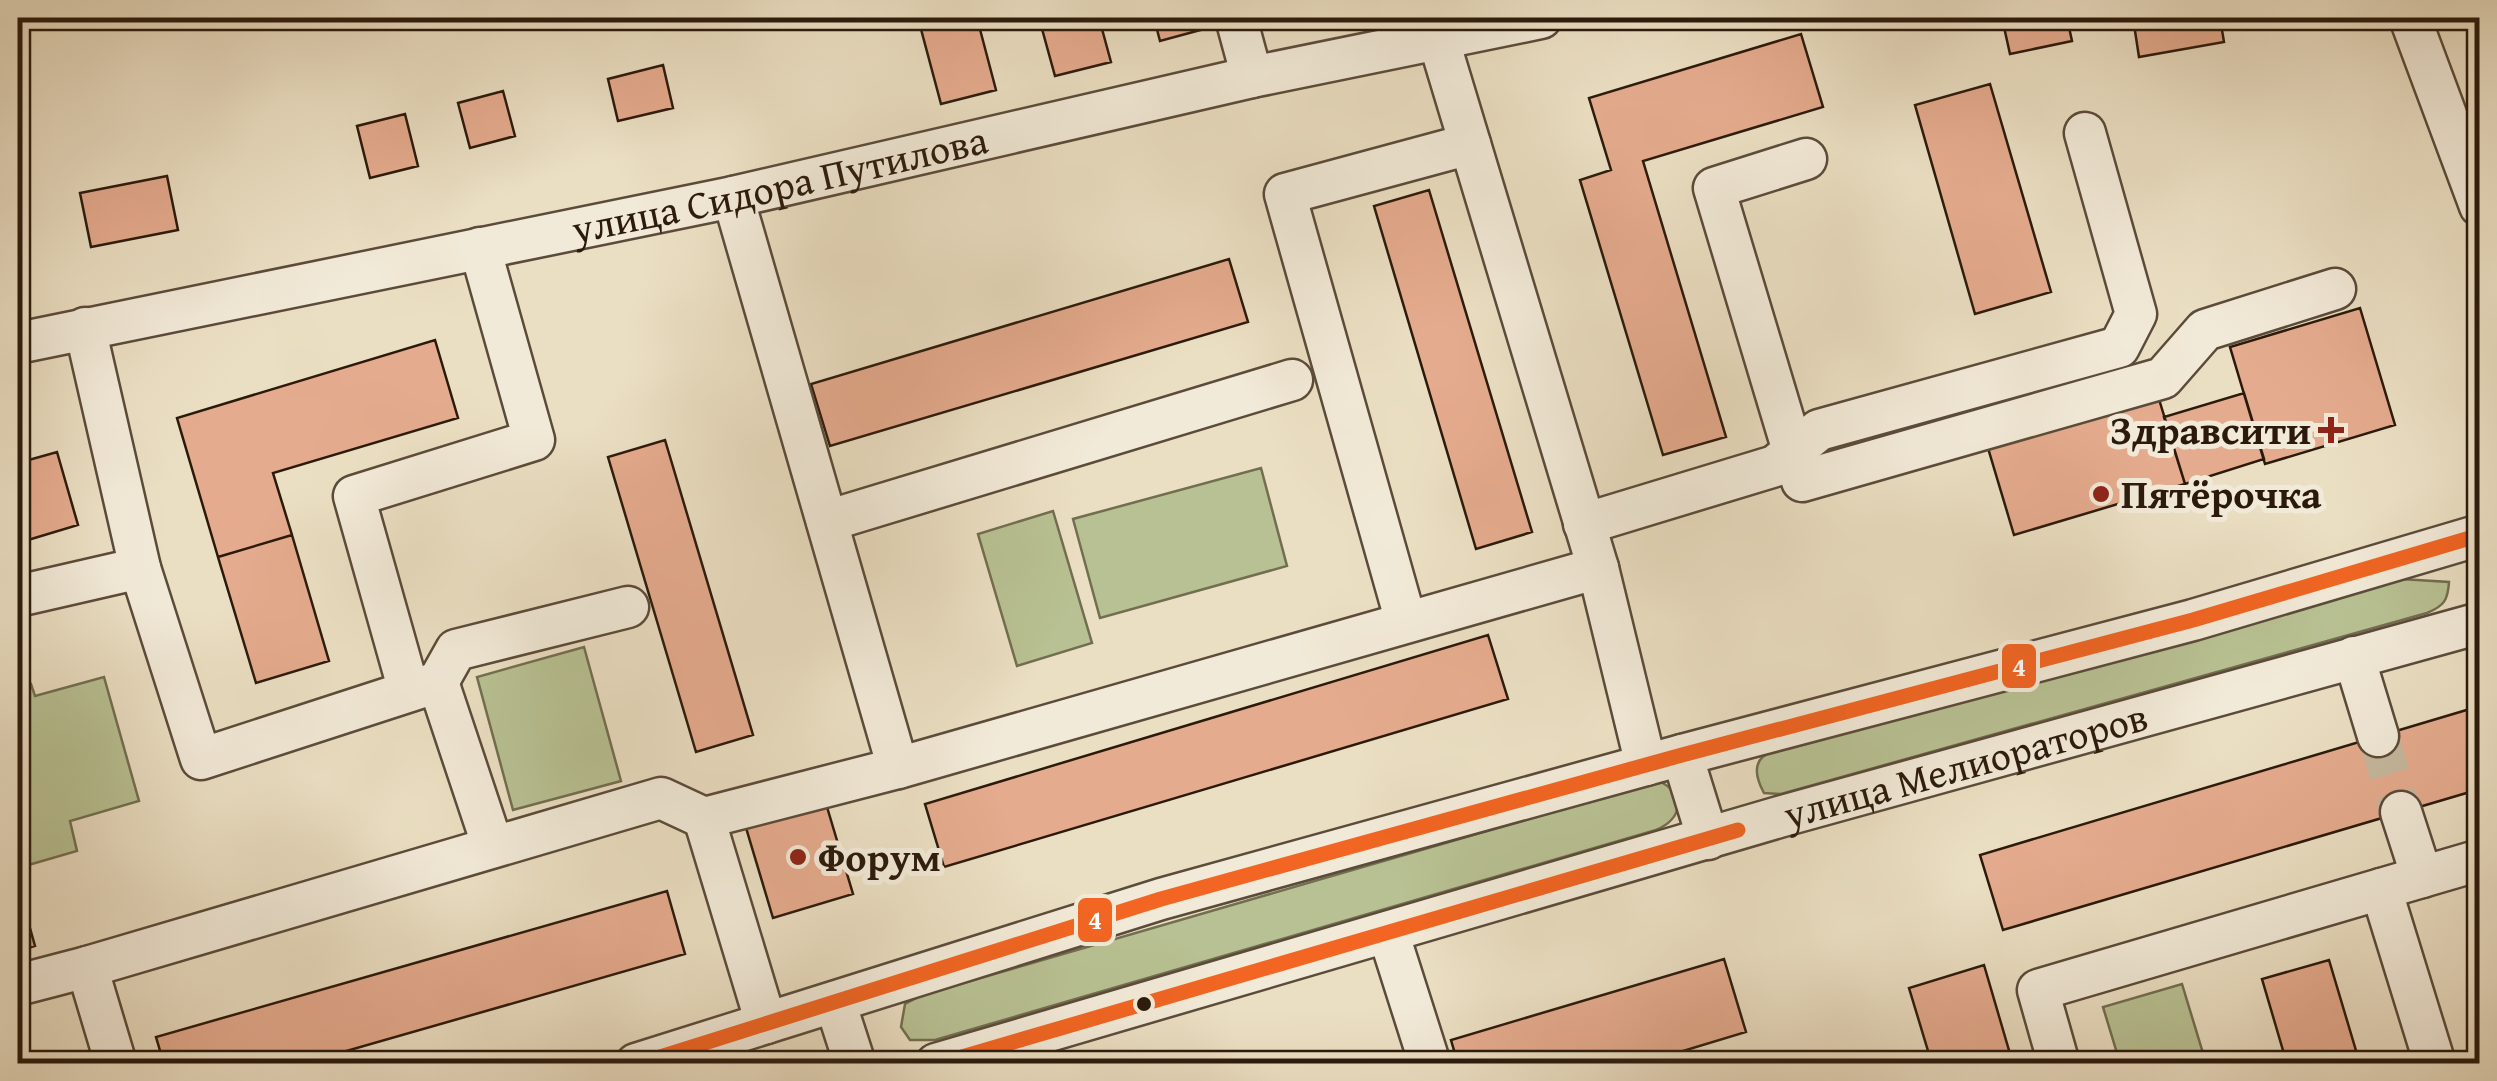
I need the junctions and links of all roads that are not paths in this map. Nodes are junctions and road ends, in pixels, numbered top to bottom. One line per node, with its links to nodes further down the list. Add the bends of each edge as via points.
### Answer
1 (1236, 18): 5 (street)
2 (1541, 18): 4 (street, улица Сидора Путилова)
3 (2410, 18): 10 (street)
4 (1435, 28): 5 (street, улица Сидора Путилова); 7 (street)
5 (1252, 76): 9 (street, улица Сидора Путилова)
6 (2085, 133): 16 (street, via 2136,314 2118,347 1819,430)
7 (1470, 144): 18 (street); 24 (street, via 1285,194)
8 (1806, 158): 16 (street, via 1714,188)
9 (733, 197): 11 (street, улица Сидора Путилова); 17 (street)
10 (2480, 206)
11 (480, 248): 13 (street, улица Сидора Путилова); 27 (street, via 534,440 354,496)
12 (2335, 289): 16 (street, via 2205,330 2162,378 1802,482)
13 (86, 328): 14 (street, улица Сидора Путилова); 20 (street)
14 (18, 343)
15 (1292, 380): 17 (street)
16 (1794, 450): 18 (street, via 1775,466)
17 (827, 521): 30 (street)
18 (1584, 524): 21 (street)
19 (2480, 535): 29 (street, улица Мелиораторов, via 2193,620)
20 (140, 568): 22 (street); 27 (street, via 201,759)
21 (1598, 568): 24 (street); 29 (street)
22 (18, 596)
23 (628, 607): 27 (street, via 456,650)
24 (1406, 622): 30 (street)
25 (2480, 623): 26 (street, улица Мелиораторов)
26 (2354, 658): 28 (street); 33 (street, улица Мелиораторов)
27 (423, 687): 34 (street)
28 (2378, 736)
29 (1664, 760): 33 (street); 41 (street, улица Мелиораторов, via 1161,899)
30 (898, 768): 32 (street)
31 (2401, 812): 36 (street)
32 (704, 818): 34 (street, via 661,798); 42 (street)
33 (1708, 839): 38 (street, улица Мелиораторов)
34 (493, 847): 39 (street)
35 (2480, 860): 36 (street)
36 (2422, 877): 37 (street)
37 (2381, 889): 48 (street, via 2038,990); 49 (street)
38 (1388, 932): 46 (street, улица Мелиораторов); 47 (street)
39 (87, 967): 40 (street); 43 (street)
40 (18, 985)
41 (835, 1002): 42 (street, улица Мелиораторов); 45 (street)
42 (766, 1023): 44 (street, улица Мелиораторов)
43 (116, 1064)
44 (636, 1064)
45 (855, 1064)
46 (936, 1064)
47 (1430, 1064)
48 (2059, 1064)
49 (2435, 1064)

